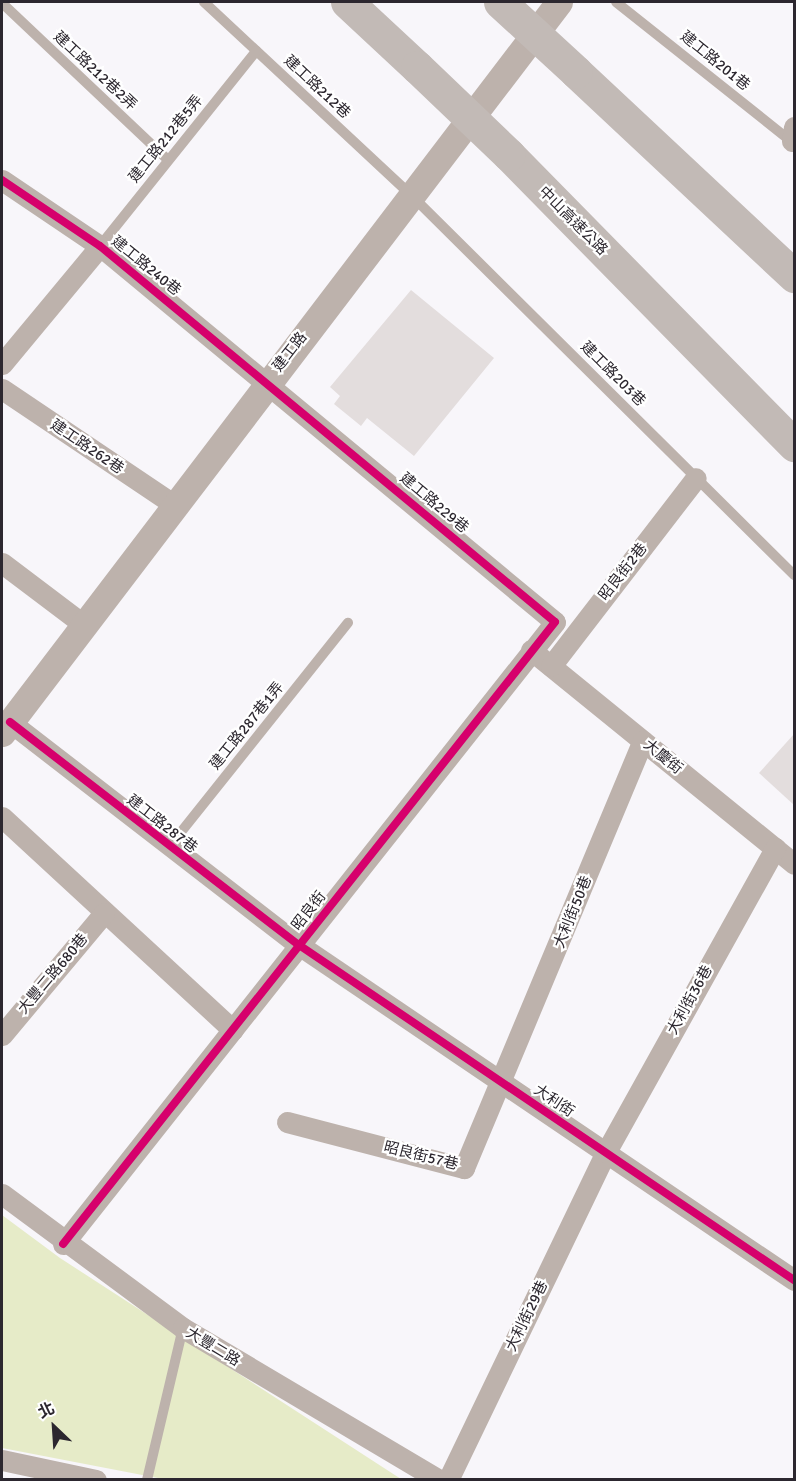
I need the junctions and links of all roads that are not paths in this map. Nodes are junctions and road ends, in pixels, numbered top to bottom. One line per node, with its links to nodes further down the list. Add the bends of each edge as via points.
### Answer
1 (204, 2): 7 (lane, 建工路212巷)
2 (347, 2): 17 (highway, 中山高速公路, bridge, via 509,155)
3 (500, 2): 13 (highway, bridge)
4 (559, 2): 11 (street, 建工路)
5 (616, 2): 8 (lane, 建工路201巷)
6 (2, 3): 9 (lane, 建工路212巷2弄)
7 (256, 51): 9 (lane, 建工路212巷5弄); 11 (lane, 建工路212巷)
8 (794, 137)
9 (168, 160): 12 (lane, 建工路212巷5弄)
10 (2, 180): 12 (street, 建工路240巷)
11 (411, 195): 15 (street, 建工路); 18 (lane, 建工路203巷)
12 (100, 246): 14 (street); 15 (street, 建工路240巷)
13 (795, 276)
14 (2, 364)
15 (267, 381): 19 (street, 建工路); 24 (street, 建工路229巷, via 555,622)
16 (2, 389): 19 (street, 建工路262巷)
17 (795, 445)
18 (696, 478): 21 (lane, 建工路203巷); 25 (street, 昭良街2巷)
19 (173, 504): 23 (street, 建工路)
20 (2, 563): 23 (street)
21 (795, 575)
22 (348, 623): 29 (lane, 建工路287巷1弄)
23 (83, 624): 26 (street, 建工路)
24 (531, 650): 25 (street, 大慶街); 33 (street, 昭良街)
25 (551, 666): 27 (street, 大慶街)
26 (6, 728): 29 (street, 建工路287巷)
27 (643, 741): 30 (street, 大慶街); 36 (street, 大利街50巷)
28 (2, 817): 32 (street)
29 (169, 848): 33 (street, 建工路287巷)
30 (775, 848): 31 (street, 大慶街); 38 (street, 大利街36巷)
31 (795, 864)
32 (104, 913): 34 (street); 35 (street, 大豐二路680巷)
33 (299, 945): 34 (street, 昭良街); 36 (street, 大利街)
34 (233, 1030): 40 (street, 昭良街)
35 (2, 1035)
36 (504, 1083): 37 (street, 昭良街57巷, via 465,1168); 38 (street, 大利街)
37 (287, 1122)
38 (606, 1152): 41 (street, 大利街); 47 (street, 大利街29巷)
39 (2, 1194): 40 (street, 大豐二路)
40 (63, 1244): 42 (street, 大豐二路)
41 (795, 1280)
42 (183, 1328): 45 (lane); 46 (street, 大豐二路)
43 (2, 1460): 44 (street)
44 (96, 1479)
45 (147, 1479)
46 (439, 1479)
47 (448, 1479)

